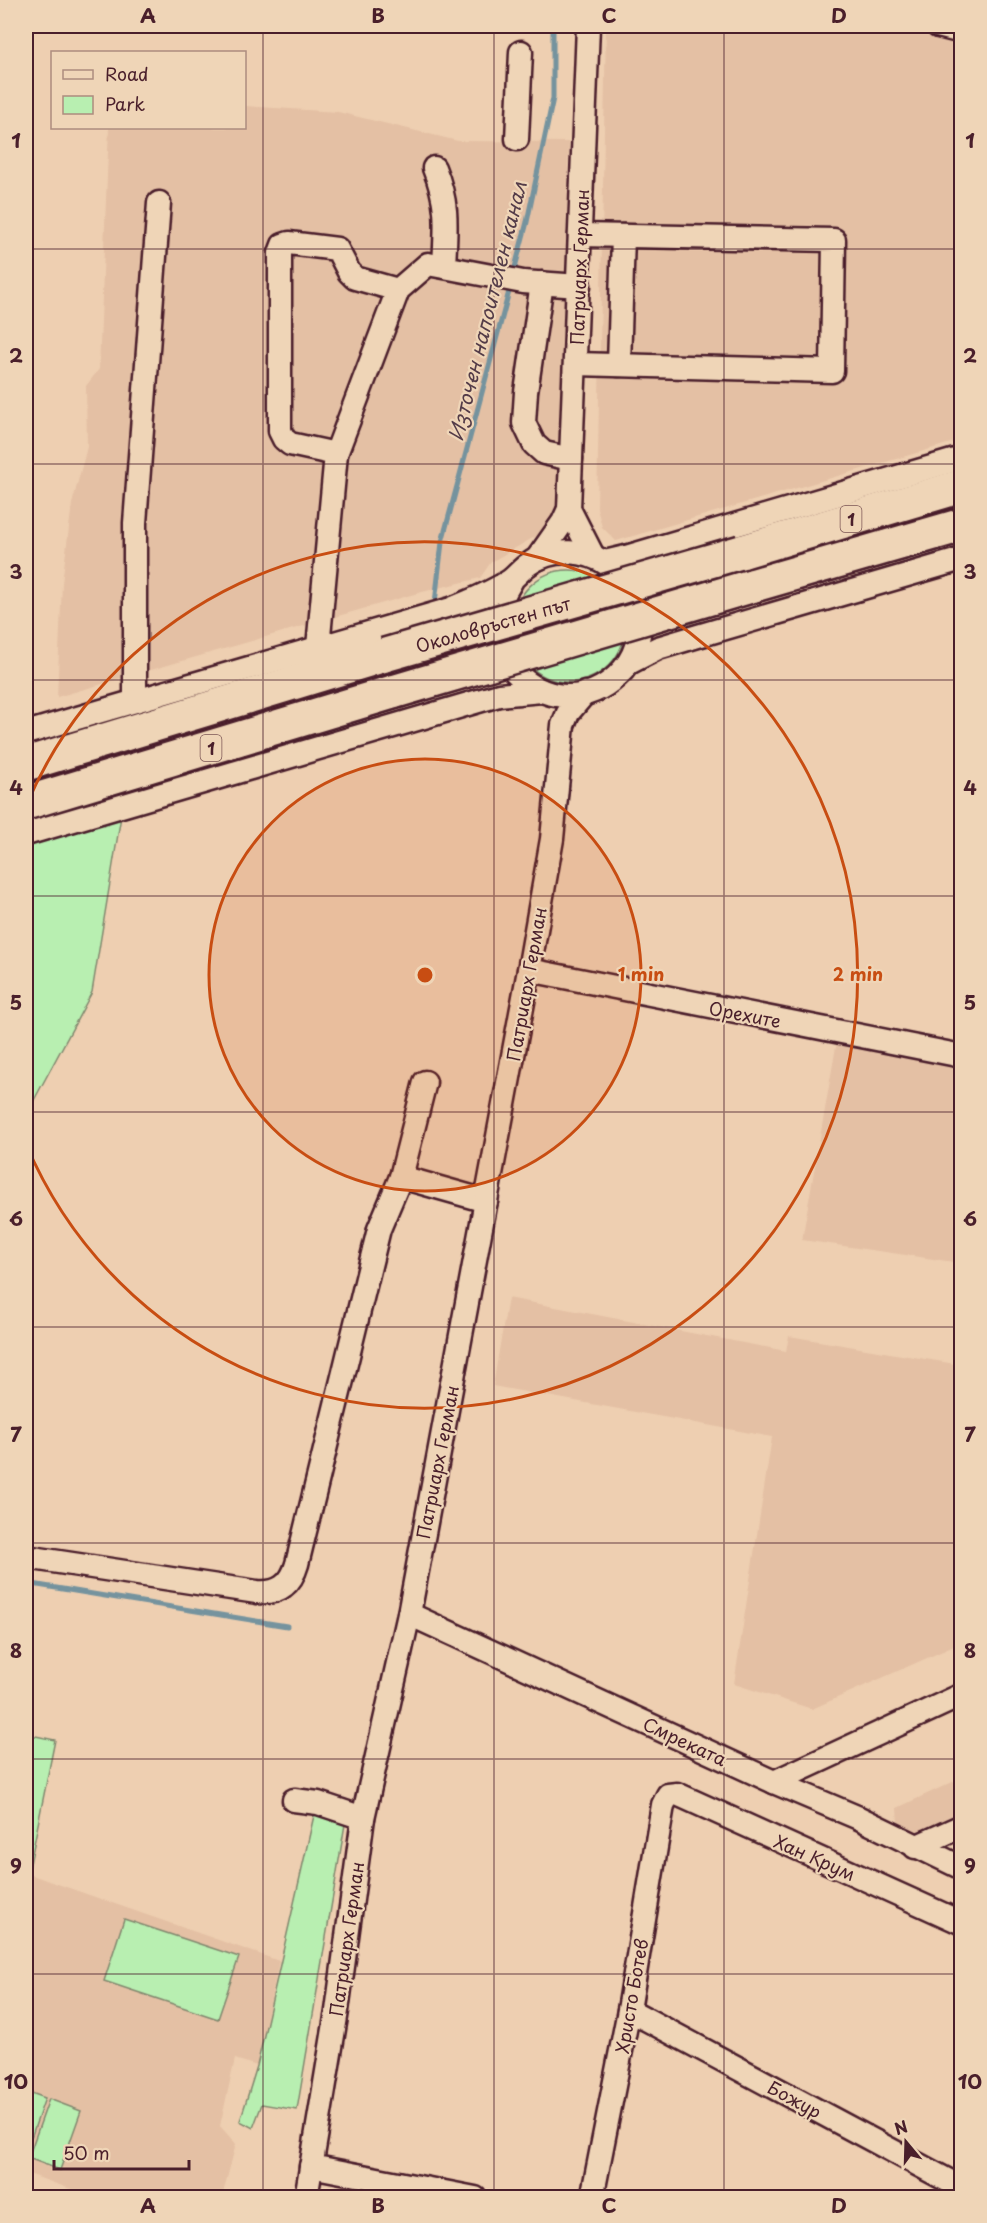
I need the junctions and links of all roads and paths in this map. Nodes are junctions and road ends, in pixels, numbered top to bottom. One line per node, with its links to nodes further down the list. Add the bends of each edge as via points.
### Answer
1 (588, 26): 8 (street, Патриарх Герман)
2 (938, 26): 3 (street)
3 (962, 32)
4 (521, 52): 5 (street)
5 (517, 138)
6 (434, 168): 10 (street, via 443,192)
7 (159, 203): 30 (street, via 135,523)
8 (580, 235): 9 (street); 12 (street, Патриарх Герман)
9 (623, 236): 15 (street); 15 (street, via 834,240 832,371)
10 (444, 266): 11 (street); 13 (street, via 428,264)
11 (532, 282): 12 (street); 18 (street, via 524,423 534,444 544,453)
12 (579, 286): 14 (street, Патриарх Герман)
13 (398, 290): 16 (street); 16 (street, via 355,278 337,249 283,245 280,431 290,444)
14 (576, 364): 15 (street); 18 (street, Патриарх Герман)
15 (619, 365)
16 (336, 454): 26 (street)
17 (962, 458): 22 (street, via 626,557)
18 (571, 459): 20 (street, Патриарх Герман)
19 (962, 486): 33 (highway, Околовръстен път / 1, bridge)
20 (568, 509): 22 (street); 24 (street)
21 (962, 525): 34 (highway, Околовръстен път / 1, bridge)
22 (599, 559): 24 (street, via 560,553); 27 (street, via 617,571 637,603 640,628)
23 (962, 559): 27 (street, via 698,636)
24 (537, 560): 25 (street)
25 (512, 579): 26 (street, via 451,609); 28 (street, via 498,608 499,641 510,666 522,679)
26 (318, 647): 30 (street)
27 (629, 663): 29 (street, via 609,683)
28 (545, 691): 29 (street); 31 (street, Патриарх Герман, via 554,700); 35 (street, via 499,695)
29 (585, 693): 31 (street, Патриарх Герман)
30 (135, 700): 32 (street)
31 (563, 725): 36 (street, Патриарх Герман, via 552,839)
32 (26, 733)
33 (26, 764)
34 (26, 803)
35 (26, 834)
36 (529, 970): 37 (street, Орехите); 40 (street, Патриарх Герман)
37 (962, 1056)
38 (425, 1082): 39 (street)
39 (401, 1177): 40 (street); 41 (street, via 379,1228 297,1564 288,1584 268,1593 257,1592)
40 (486, 1202): 42 (street, Патриарх Герман)
41 (26, 1557)
42 (409, 1614): 44 (street, Смреката); 47 (street, Патриарх Герман)
43 (962, 1695): 44 (street)
44 (774, 1782): 49 (street, Смреката)
45 (668, 1795): 51 (street, Хан Крум, via 677,1794); 52 (street, Христо Ботев, via 663,1805)
46 (294, 1800): 47 (street, via 318,1803)
47 (363, 1818): 53 (street, Патриарх Герман)
48 (962, 1826): 49 (street)
49 (915, 1847): 50 (street, Смреката)
50 (962, 1868)
51 (962, 1923)
52 (629, 2010): 54 (street, Божур); 57 (street, Христо Ботев)
53 (311, 2166): 55 (street, Патриарх Герман); 56 (street)
54 (962, 2188)
55 (306, 2198)
56 (475, 2198)
57 (592, 2198)

